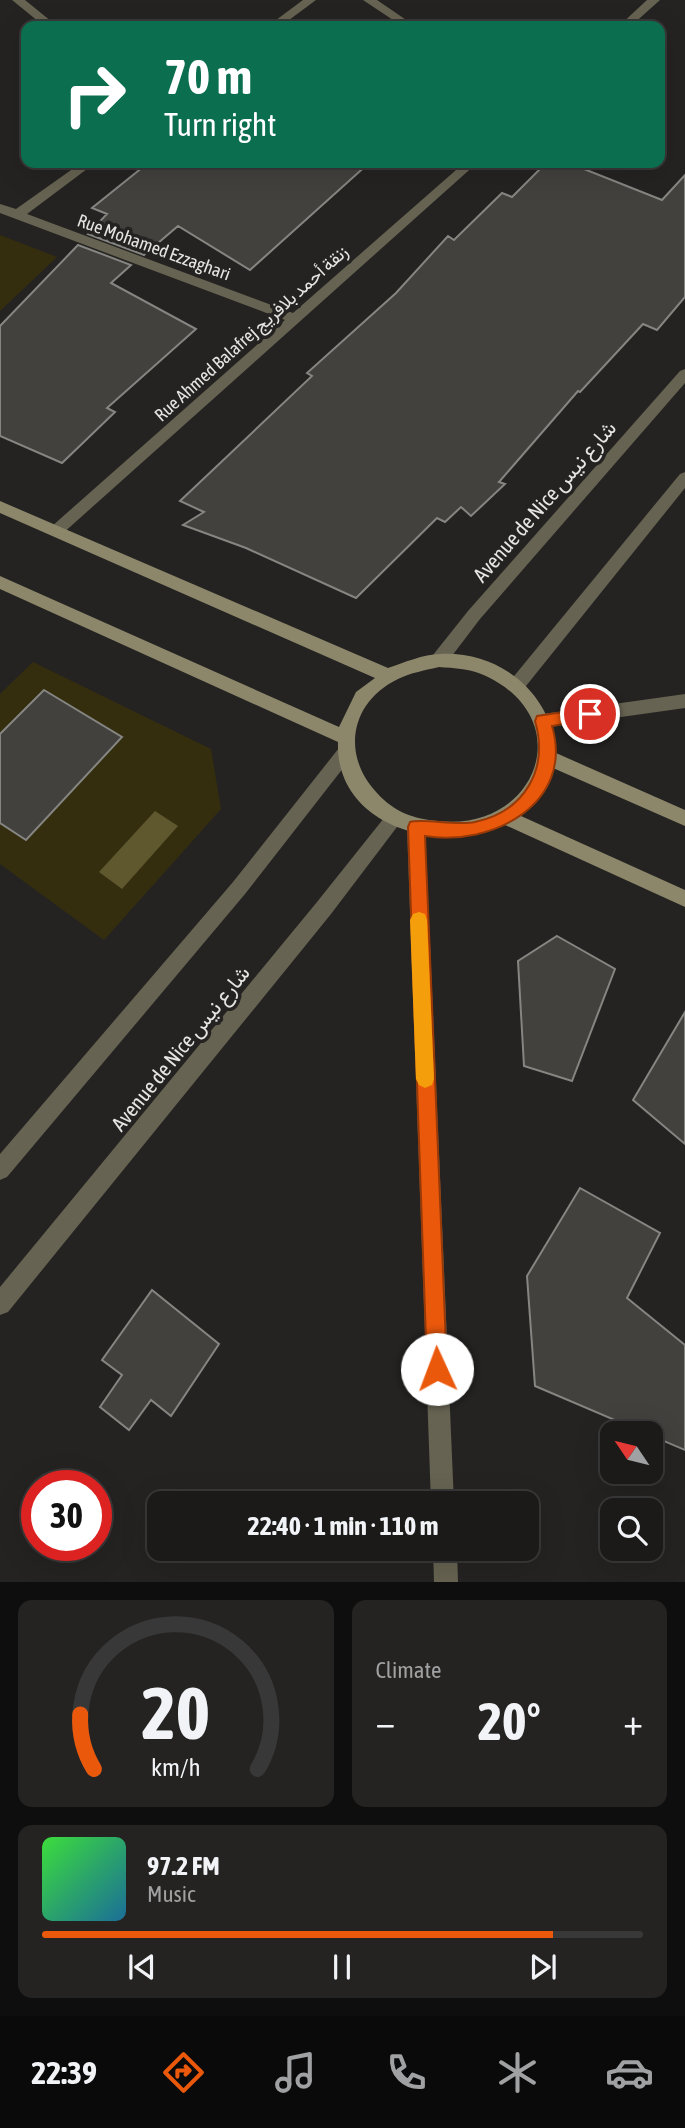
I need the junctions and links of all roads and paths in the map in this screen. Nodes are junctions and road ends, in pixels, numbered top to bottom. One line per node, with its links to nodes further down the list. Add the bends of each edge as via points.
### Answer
1 (18, 0): 5 (street)
2 (310, 0): 6 (street)
3 (369, 0): 7 (street)
4 (654, 0): 8 (street)
5 (45, 21)
6 (281, 21)
7 (401, 21)
8 (631, 21)
9 (82, 168): 12 (street)
10 (465, 168): 13 (street, Rue Ahmed Balafrej زنقة أحمد بلافريج)
11 (0, 208): 12 (street, Rue Mohamed Ezzaghari)
12 (18, 215): 13 (street, Rue Mohamed Ezzaghari)
13 (296, 319): 17 (street, Rue Ahmed Balafrej زنقة أحمد بلافريج)
14 (685, 374): 19 (street, Avenue de Nice شارع نيس)
15 (685, 478): 21 (street)
16 (0, 507): 17 (main road)
17 (56, 531): 20 (main road)
18 (0, 582): 24 (main road)
19 (439, 660): 20 (main road, via 411,664); 21 (main road, via 493,671)
20 (386, 675): 24 (main road, via 351,711)
21 (516, 686): 23 (main road)
22 (685, 701): 23 (street)
23 (542, 721): 25 (main road)
24 (344, 745): 27 (main road, via 350,772 367,798); 31 (street, via 239,888)
25 (548, 758): 26 (main road, via 541,781 527,801); 28 (main road)
26 (506, 817): 29 (main road, via 475,829); 30 (main road)
27 (394, 818): 29 (main road); 32 (street, Avenue de Nice شارع نيس)
28 (685, 818)
29 (416, 827): 33 (street)
30 (685, 899)
31 (0, 1170)
32 (0, 1304)
33 (443, 1491)
34 (445, 1561): 35 (street)
35 (446, 1582)

